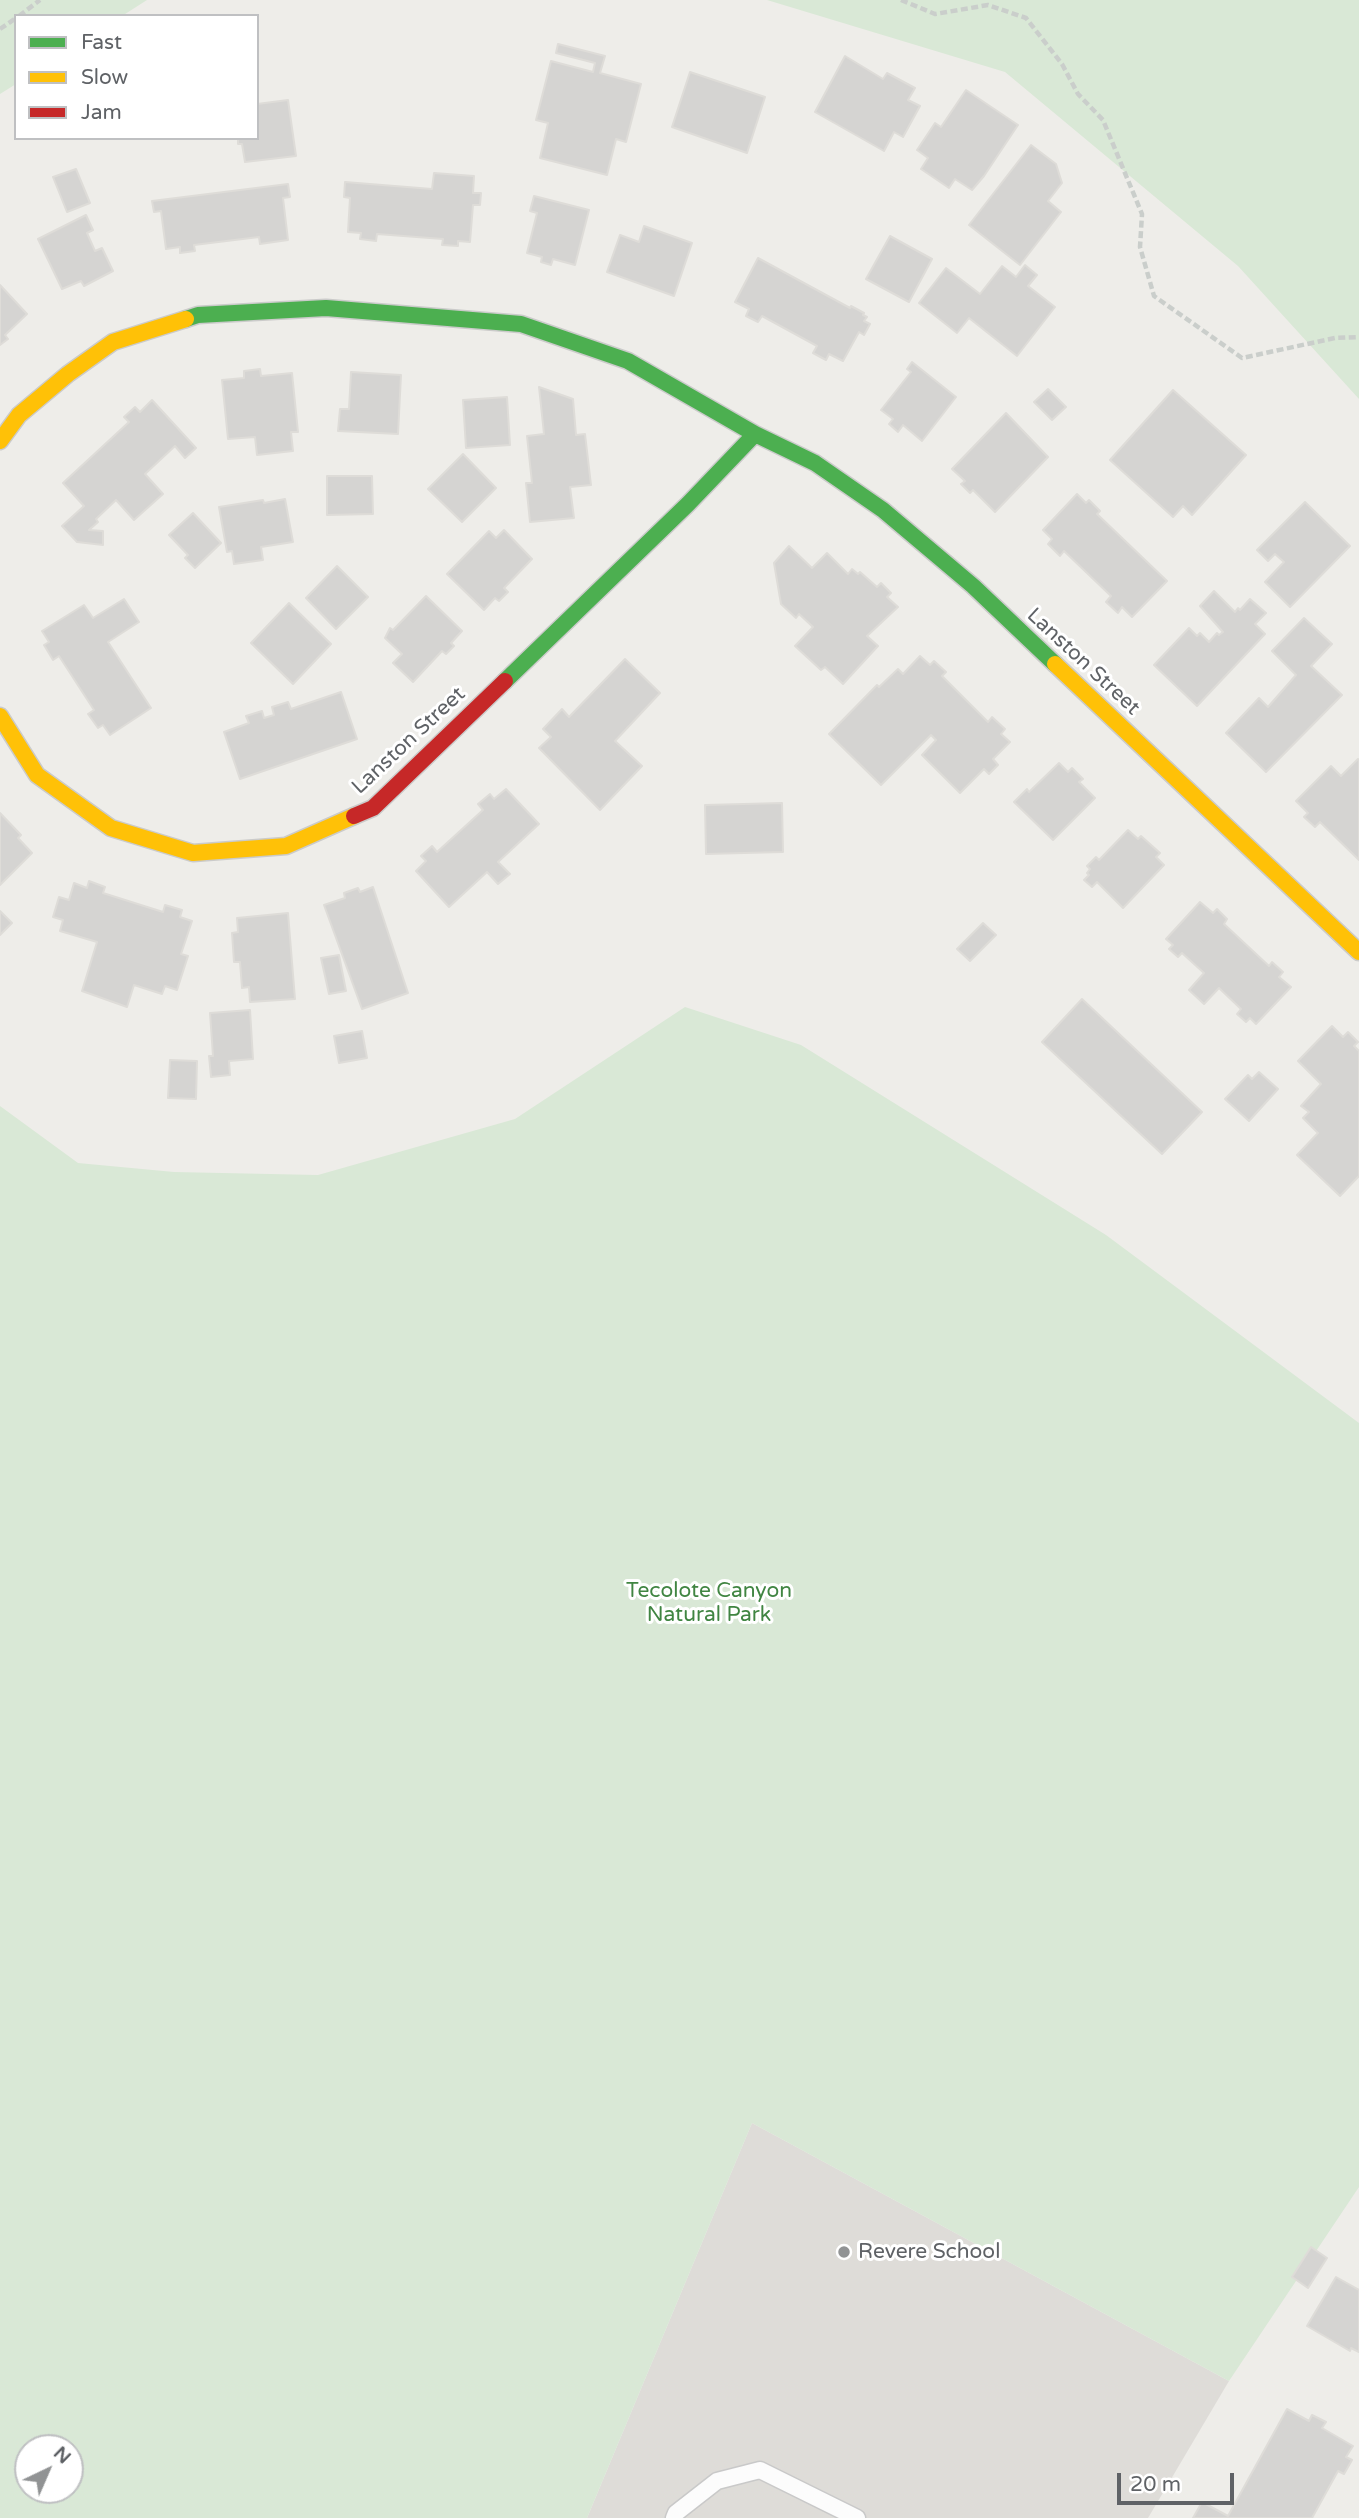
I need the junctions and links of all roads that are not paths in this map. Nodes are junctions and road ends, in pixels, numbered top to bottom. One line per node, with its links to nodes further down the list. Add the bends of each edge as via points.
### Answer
1 (755, 434): 2 (street, Lanston Street, via 628,361 521,324 326,308 198,315 113,342 19,415); 3 (street, Lanston Street, via 373,808 286,845 193,853 111,828 37,775); 4 (street, Lanston Street, via 815,463 883,510 973,586)
2 (0, 440)
3 (0, 716)
4 (1359, 952)
5 (674, 2518): 6 (lane, via 717,2482 761,2470)
6 (857, 2518)

